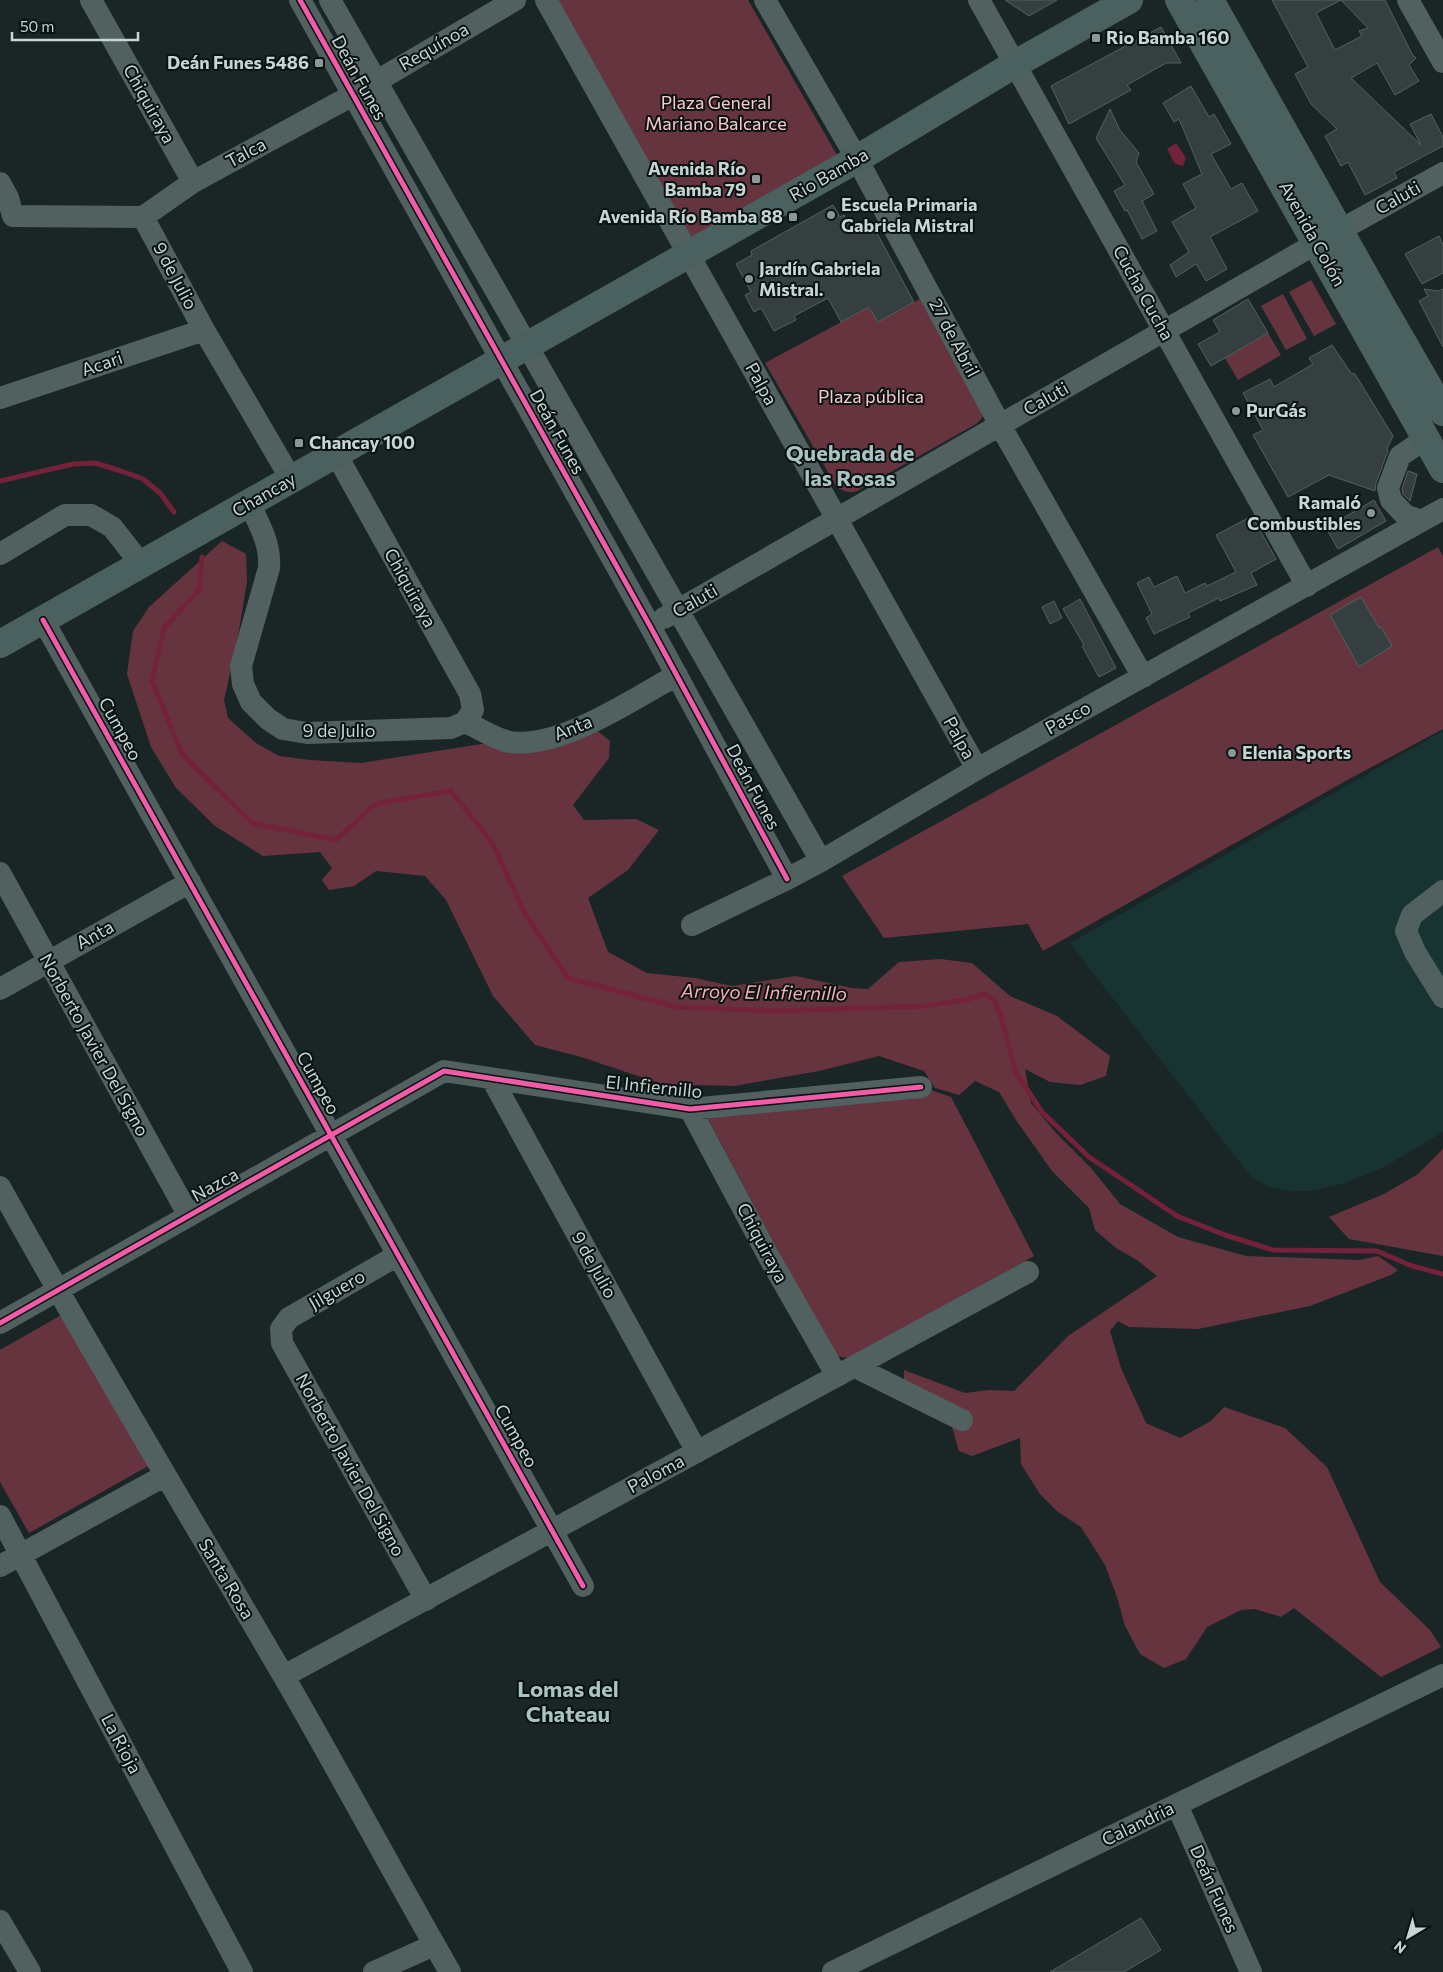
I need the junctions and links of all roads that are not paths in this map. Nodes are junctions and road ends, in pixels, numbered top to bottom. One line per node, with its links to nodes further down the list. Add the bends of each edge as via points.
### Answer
1 (91, 0): 18 (street, Chiquiraya)
2 (300, 0): 15 (street, Deán Funes)
3 (330, 0): 14 (street, Deán Funes)
4 (516, 0): 14 (street, Requínoa)
5 (546, 0): 23 (street, Palpa)
6 (765, 0): 16 (street, 27 de Abril)
7 (979, 0): 13 (street, Cucha Cucha)
8 (1129, 0): 13 (main road, Rio Bamba)
9 (1179, 0): 22 (main road, Avenida Colón)
10 (1210, 0): 22 (main road, Avenida Colón)
11 (1408, 0): 12 (street)
12 (1443, 62)
13 (1015, 64): 16 (main road, Rio Bamba); 25 (street, Cucha Cucha)
14 (377, 81): 15 (street, Requínoa); 26 (street, Deán Funes)
15 (354, 95): 18 (street, Talca); 27 (street, Deán Funes)
16 (857, 159): 23 (main road, Rio Bamba); 30 (street, 27 de Abril)
17 (1443, 173): 22 (street, Caluti)
18 (193, 182): 21 (street, Talca)
19 (0, 183): 20 (street, via 8,198)
20 (6, 217): 21 (street)
21 (143, 217): 24 (street, 9 de Julio)
22 (1328, 236): 25 (street, Caluti); 29 (main road, Avenida Colón, via 1382,308); 31 (main road, Avenida Colón)
23 (688, 254): 26 (main road, Rio Bamba); 37 (street, Palpa)
24 (204, 330): 28 (street, Acari); 34 (street, 9 de Julio)
25 (1163, 331): 30 (street, Caluti); 41 (street, Cucha Cucha)
26 (527, 346): 27 (main road, Chancay); 42 (street, Deán Funes)
27 (500, 360): 32 (main road, Chancay); 44 (street, Deán Funes)
28 (0, 398)
29 (1443, 412)
30 (1000, 425): 37 (street, Caluti); 47 (street, 27 de Abril)
31 (1426, 439): 33 (main road, Avenida Colón); 38 (street, via 1400,456 1388,488 1391,500 1405,515)
32 (336, 454): 34 (main road, Chancay); 48 (street, Chiquiraya, via 470,694 473,710)
33 (1443, 469)
34 (291, 479): 35 (main road, Chancay)
35 (249, 503): 40 (main road, Chancay); 48 (street, 9 de Julio, via 270,556 241,666 243,684 251,702 268,720 284,729 307,733 451,728)
36 (1443, 509): 38 (street, Pasco)
37 (837, 519): 42 (street, Caluti); 49 (street, Palpa)
38 (1421, 521): 41 (street, Pasco)
39 (0, 554): 40 (street, via 65,515 91,515 112,527)
40 (141, 564): 43 (main road, Chancay)
41 (1307, 586): 47 (street, Pasco)
42 (677, 611): 44 (street, Caluti); 50 (street, Deán Funes)
43 (43, 620): 45 (main road, Chancay); 53 (street, Cumpeo)
44 (650, 626): 46 (street, Deán Funes)
45 (0, 644)
46 (677, 675): 48 (street, Anta, via 577,730 532,742 509,742); 52 (street, Deán Funes)
47 (1143, 677): 49 (street, Pasco)
48 (465, 722)
49 (977, 769): 50 (street, Pasco)
50 (821, 861): 52 (street, Pasco)
51 (0, 873): 56 (street, Norberto Javier Del Signo)
52 (787, 879): 55 (street, Pasco)
53 (190, 882): 56 (street, Anta); 63 (street, Cumpeo)
54 (1443, 891): 58 (street, via 1412,915 1406,931)
55 (692, 925)
56 (48, 962): 57 (street, Anta); 65 (street, Norberto Javier Del Signo)
57 (0, 989)
58 (1443, 997)
59 (444, 1071): 60 (street, El Infiernillo); 63 (street, Nazca)
60 (492, 1078): 62 (street, El Infiernillo); 73 (street, 9 de Julio)
61 (921, 1087): 62 (street, El Infiernillo)
62 (690, 1109): 71 (street, Chiquiraya, via 769,1257)
63 (332, 1135): 65 (street, Nazca); 66 (street, Cumpeo)
64 (0, 1187): 68 (street, Santa Rosa)
65 (189, 1216): 68 (street, Nazca)
66 (398, 1254): 70 (street, Jilguero, via 289,1318); 76 (street, Cumpeo)
67 (1028, 1272): 71 (street, Paloma)
68 (57, 1291): 69 (street, Nazca); 74 (street, Santa Rosa)
69 (0, 1323)
70 (281, 1329): 80 (street, Norberto Javier Del Signo, via 282,1344)
71 (846, 1371): 72 (street); 73 (street, Paloma)
72 (962, 1420)
73 (697, 1452): 76 (street, Paloma)
74 (164, 1476): 77 (street); 82 (street, Santa Rosa)
75 (0, 1516): 77 (street, La Rioja)
76 (552, 1531): 79 (street, Cumpeo); 80 (street, Paloma)
77 (21, 1554): 78 (street); 87 (street, La Rioja)
78 (0, 1566)
79 (583, 1586)
80 (426, 1600): 82 (street, Paloma)
81 (1443, 1675): 83 (street, Calandria)
82 (284, 1676): 85 (street, Santa Rosa)
83 (1177, 1805): 90 (street, Calandria); 91 (street, Deán Funes)
84 (0, 1921): 86 (street)
85 (434, 1945): 88 (street); 89 (street, Santa Rosa)
86 (30, 1972)
87 (242, 1972)
88 (374, 1972)
89 (450, 1972)
90 (833, 1972)
91 (1250, 1972)

